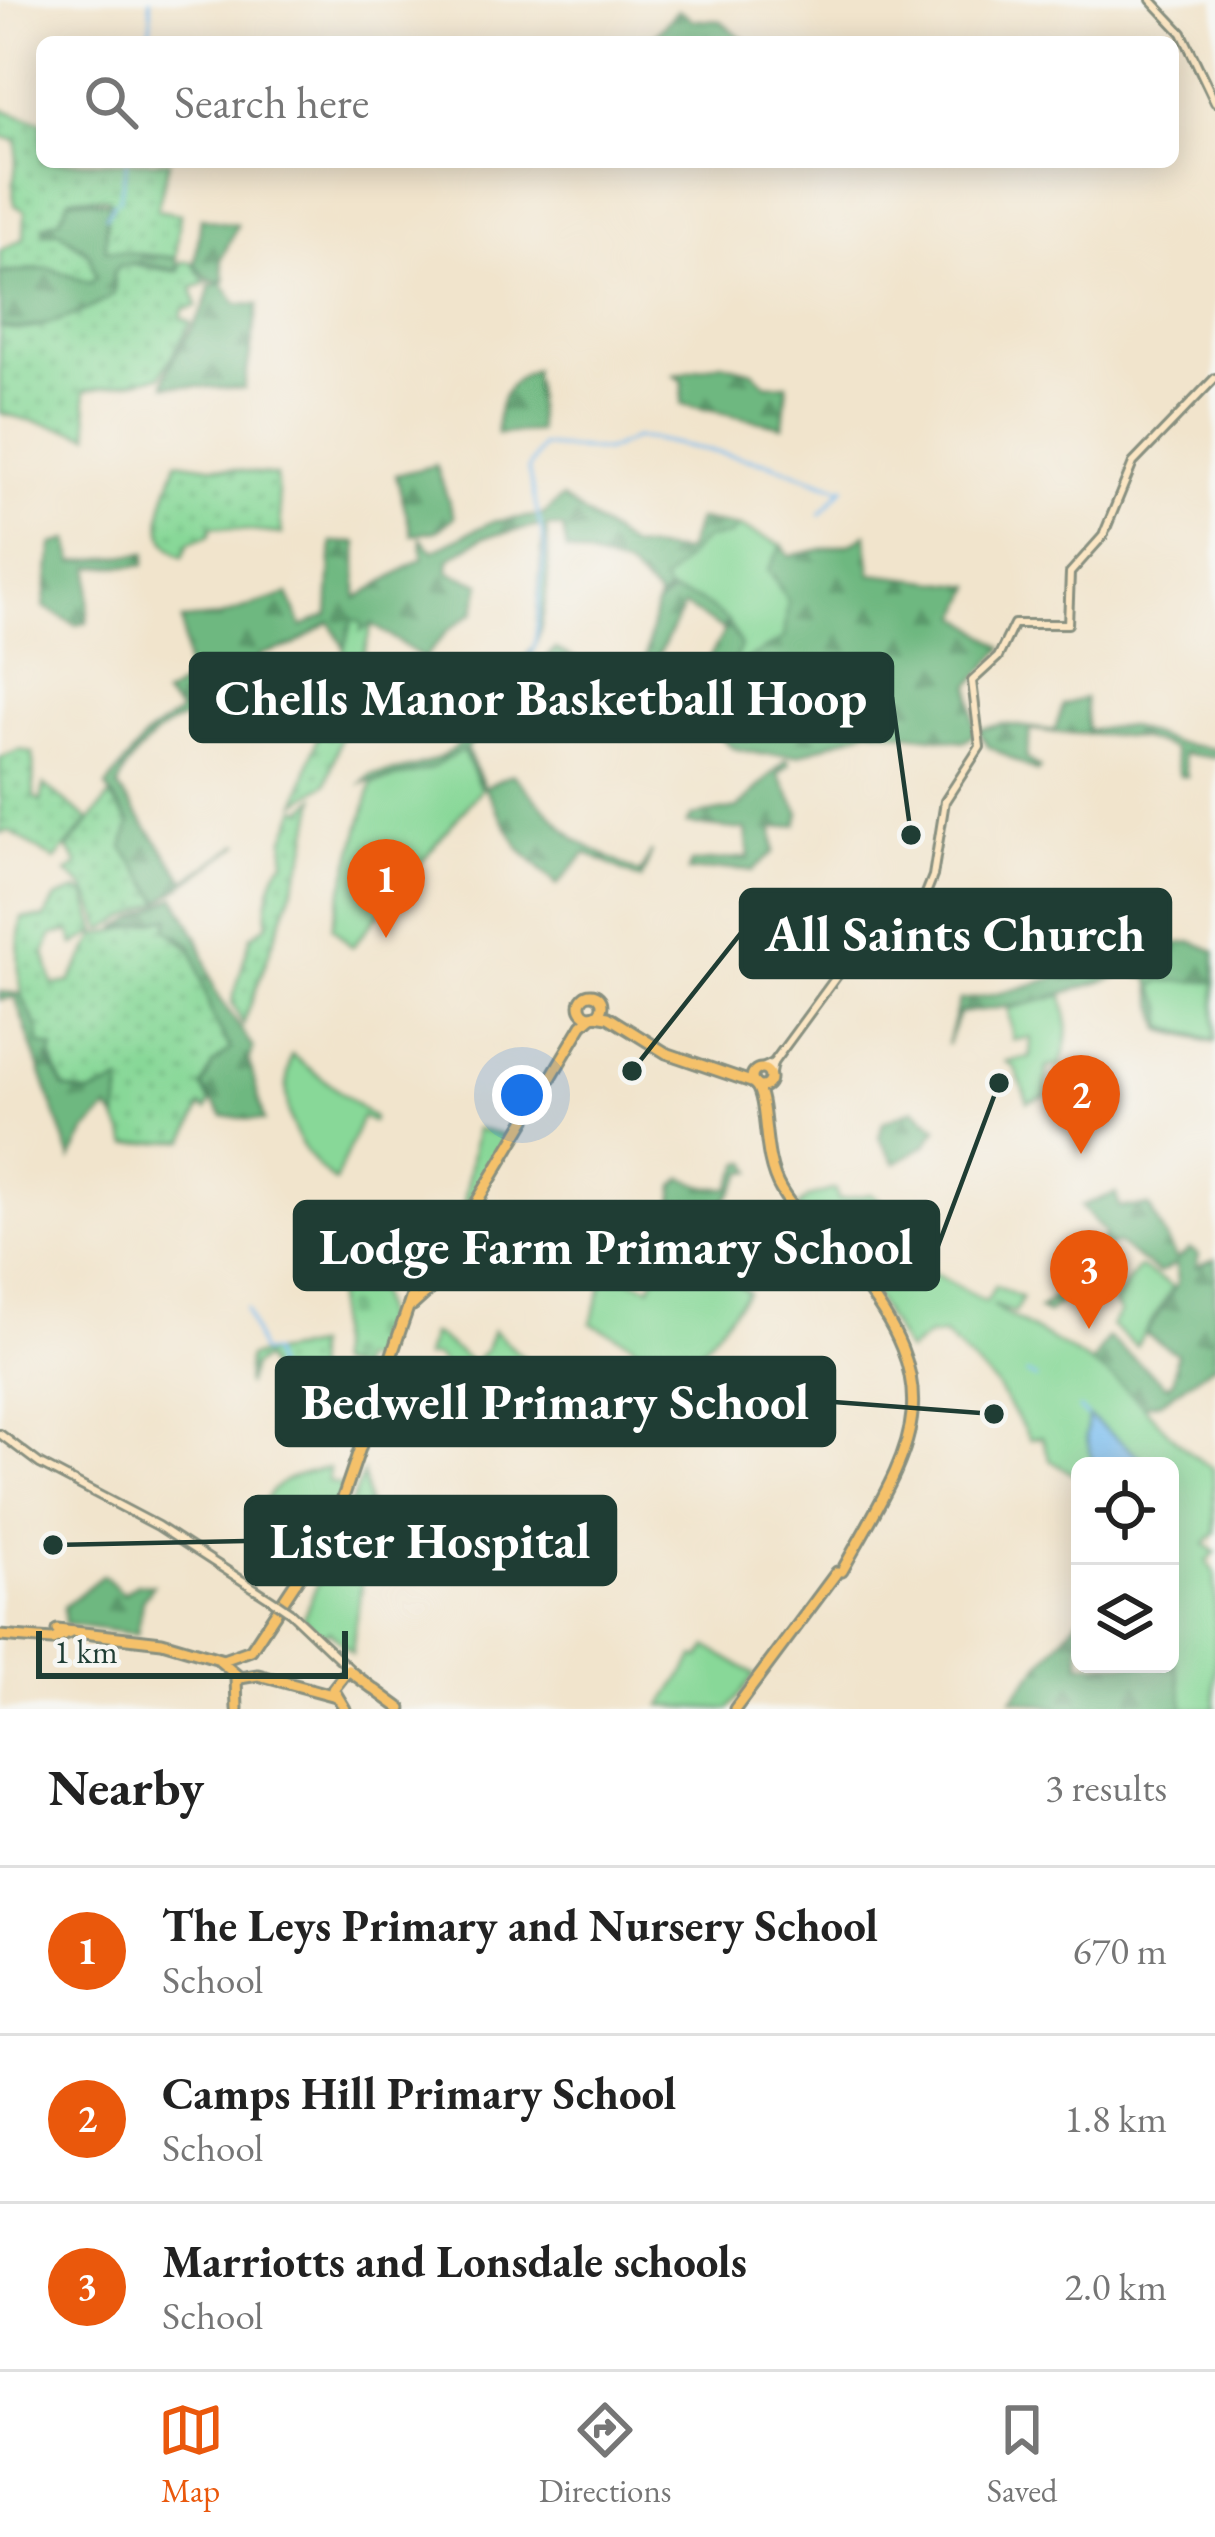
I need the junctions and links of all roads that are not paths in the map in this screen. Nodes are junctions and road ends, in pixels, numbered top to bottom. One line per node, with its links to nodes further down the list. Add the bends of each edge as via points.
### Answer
1 (1151, 0): 2 (main road, via 1188,44)
2 (1215, 102)
3 (1215, 378): 9 (main road, via 1133,463 1103,536 1070,573 1068,624 1015,623 1000,656 972,681 976,745 940,814 921,906 853,954)
4 (602, 1003): 5 (main road, via 588,994); 6 (main road); 7 (main road)
5 (581, 1011): 6 (main road); 12 (main road, via 550,1081)
6 (594, 1016): 7 (main road); 12 (main road)
7 (608, 1017): 8 (main road, via 696,1064)
8 (741, 1075): 9 (main road); 10 (main road)
9 (764, 1075): 10 (main road); 11 (main road)
10 (754, 1084): 11 (main road)
11 (762, 1110): 19 (main road, via 772,1173 869,1292 912,1387 907,1447 891,1490)
12 (430, 1271): 13 (main road, via 434,1287); 13 (main road, via 415,1273)
13 (419, 1290): 16 (main road, via 330,1533)
14 (0, 1434): 17 (main road, bridge, via 277,1603)
15 (0, 1634): 16 (main road, via 162,1642)
16 (242, 1668): 18 (main road); 20 (main road)
17 (347, 1669): 18 (main road); 22 (main road)
18 (334, 1691): 21 (main road)
19 (740, 1707)
20 (238, 1709)
21 (346, 1709)
22 (401, 1709)

